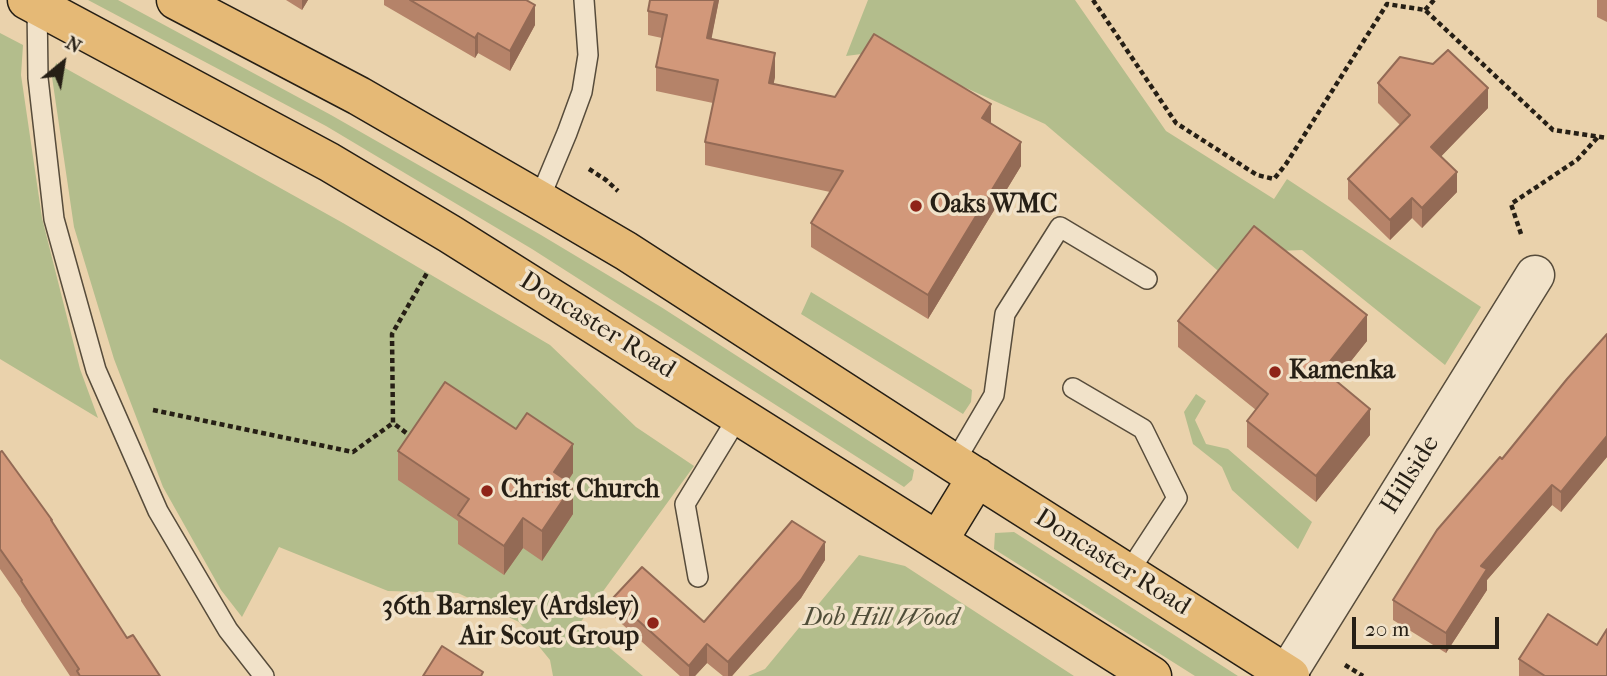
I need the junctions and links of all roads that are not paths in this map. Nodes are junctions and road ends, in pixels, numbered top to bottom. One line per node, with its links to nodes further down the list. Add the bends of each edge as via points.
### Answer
1 (176, 0): 4 (highway, Doncaster Road, via 359,96)
2 (584, 0): 4 (lane, via 588,55 582,92)
3 (32, 3): 8 (highway, Doncaster Road, via 329,162 488,257); 14 (lane, via 54,219 96,370 158,511 228,630)
4 (540, 200): 9 (highway, Doncaster Road)
5 (1535, 275): 13 (street, Hillside)
6 (1147, 279): 9 (lane, via 1060,227 1005,314 994,395)
7 (1073, 388): 11 (lane, via 1143,429 1177,498)
8 (738, 417): 10 (highway, Doncaster Road); 12 (lane, via 685,504)
9 (966, 470): 10 (highway); 11 (highway, Doncaster Road)
10 (938, 541): 15 (highway, Doncaster Road)
11 (1128, 573): 13 (highway, Doncaster Road)
12 (698, 577)
13 (1288, 675)
14 (264, 676)
15 (1152, 676)

